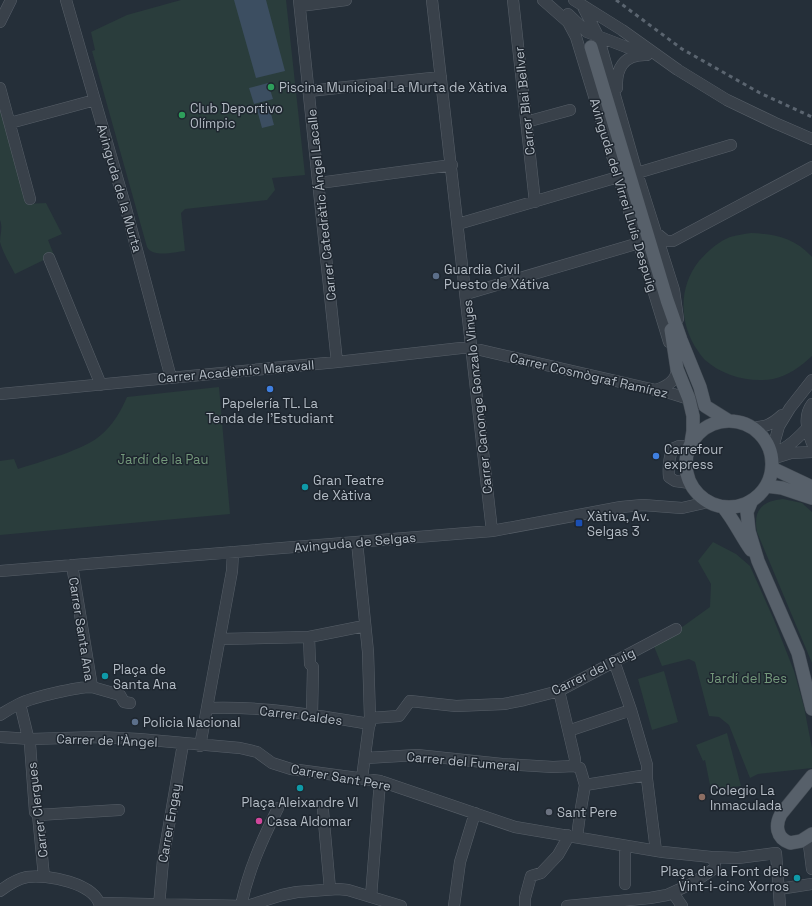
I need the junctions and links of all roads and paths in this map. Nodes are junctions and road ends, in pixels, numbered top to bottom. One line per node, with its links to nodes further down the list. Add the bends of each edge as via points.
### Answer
1 (11, 0): 9 (street)
2 (66, 0): 16 (street, Avinguda de la Murta)
3 (346, 0): 8 (street)
4 (432, 0): 13 (street, Carrer Canonge Gonzalo Vinyes)
5 (513, 0): 19 (street, Carrer Blai Bellver)
6 (545, 1): 10 (street, via 563,9); 26 (street, Avinguda del Virrei Lluís Despuig, via 573,30)
7 (578, 2): 10 (street, Avinguda del Virrei Lluís Despuig); 12 (street)
8 (300, 3): 15 (street, Carrer Catedràtic Ángel Lacalle)
9 (0, 22)
10 (595, 41): 11 (street); 17 (street, Avinguda del Virrei Lluís Despuig); 35 (main road, Avinguda del Virrei Lluís Despuig)
11 (647, 56): 12 (street); 17 (street, via 634,56 621,65 617,77)
12 (678, 70): 21 (street, via 744,108)
13 (441, 77): 15 (street); 23 (street, Carrer Canonge Gonzalo Vinyes)
14 (0, 88): 20 (street)
15 (309, 92): 27 (street, Carrer Catedràtic Ángel Lacalle)
16 (95, 100): 20 (street); 40 (street, Avinguda de la Murta)
17 (617, 101): 25 (street, Avinguda del Virrei Lluís Despuig)
18 (570, 110): 19 (street)
19 (526, 122): 29 (street, Carrer Blai Bellver)
20 (10, 123): 28 (street)
21 (812, 139)
22 (731, 145): 25 (street)
23 (452, 165): 27 (street); 30 (street, Carrer Canonge Gonzalo Vinyes)
24 (812, 167): 31 (street, via 673,240 666,241)
25 (637, 173): 31 (street, Avinguda del Virrei Lluís Despuig)
26 (618, 177): 29 (street); 32 (street, Avinguda del Virrei Lluís Despuig)
27 (319, 183): 38 (street, Carrer Catedràtic Ángel Lacalle)
28 (30, 199)
29 (535, 202): 30 (street)
30 (458, 224): 34 (street, Carrer Canonge Gonzalo Vinyes)
31 (656, 232): 36 (street, Avinguda del Virrei Lluís Despuig, via 674,290)
32 (639, 243): 34 (street); 39 (street, Avinguda del Virrei Lluís Despuig)
33 (49, 258): 42 (street)
34 (466, 294): 37 (street, Carrer Canonge Gonzalo Vinyes)
35 (667, 300): 36 (main road, Avinguda del Virrei Lluís Despuig); 39 (main road, Avinguda del Virrei Lluís Despuig)
36 (681, 340): 47 (main road, Avinguda del Virrei Lluís Despuig)
37 (472, 348): 38 (street, Carrer Acadèmic Maravall); 43 (street, Carrer Cosmògraf Ramírez); 63 (street, Carrer Canonge Gonzalo Vinyes)
38 (338, 362): 40 (street, Carrer Acadèmic Maravall)
39 (677, 369): 43 (street, via 669,384); 45 (main road, Avinguda del Virrei Lluís Despuig)
40 (170, 378): 42 (street, Carrer Acadèmic Maravall)
41 (812, 380): 48 (street)
42 (101, 384): 44 (street, Carrer Acadèmic Maravall)
43 (654, 390): 45 (street, Carrer Cosmògraf Ramírez)
44 (0, 394)
45 (689, 399): 47 (street, Carrer Cosmògraf Ramírez); 53 (main road, Avinguda del Virrei Lluís Despuig, via 693,425)
46 (812, 404): 50 (street, via 807,414)
47 (705, 406): 49 (main road)
48 (790, 408): 51 (street, via 766,427); 55 (street, via 779,426)
49 (729, 421): 51 (main road); 53 (main road, via 707,427 698,434)
50 (810, 426): 52 (street); 55 (street)
51 (751, 427): 55 (main road, via 763,439)
52 (812, 443)
53 (691, 445): 56 (main road, via 686,465); 56 (street, via 672,449 668,468 669,477 675,482)
54 (812, 452): 55 (street, via 791,453)
55 (771, 460): 57 (main road, via 770,477); 58 (main road)
56 (690, 483): 61 (main road)
57 (766, 486): 59 (main road, via 782,488); 60 (main road)
58 (812, 487)
59 (812, 498)
60 (752, 500): 62 (main road, via 742,505); 66 (main road, via 747,512 749,531)
61 (708, 502): 62 (main road); 63 (street, Avinguda de Selgas, via 682,508 639,505 622,507)
62 (722, 507): 66 (main road, via 731,516)
63 (492, 532): 64 (street, Avinguda de Selgas)
64 (357, 542): 65 (street, Avinguda de Selgas); 69 (street)
65 (233, 552): 67 (street, Avinguda de Selgas); 72 (street)
66 (758, 561): 79 (main road, via 802,665)
67 (72, 565): 68 (street, Avinguda de Selgas); 74 (street, Carrer Santa Ana)
68 (0, 571)
69 (364, 626): 71 (street); 83 (street, via 368,652)
70 (676, 629): 73 (street, Carrer del Puig)
71 (309, 636): 72 (street); 82 (street, via 310,664 313,667)
72 (220, 639): 78 (street)
73 (614, 662): 75 (street, Carrer del Puig); 80 (street)
74 (89, 687): 76 (street, via 120,695 124,702); 77 (street)
75 (560, 692): 83 (street, Carrer del Puig, via 504,704 456,706 410,701 399,716); 90 (street, via 575,759)
76 (130, 702)
77 (20, 704): 81 (street); 86 (street, Carrer Clergues)
78 (208, 708): 82 (street, Carrer Caldes, via 254,709); 88 (street)
79 (812, 709)
80 (631, 710): 84 (street); 91 (street)
81 (0, 715)
82 (312, 715): 83 (street, Carrer Caldes)
83 (370, 721): 89 (street)
84 (574, 729)
85 (1, 736): 86 (street, Carrer de l'Àngel)
86 (30, 741): 87 (street, Carrer de l'Àngel, via 98,737); 100 (street, Carrer Clergues, via 35,812)
87 (183, 744): 88 (street, Carrer Sant Pere); 122 (street, Carrer Engay, via 163,860)
88 (200, 746): 93 (street, Carrer Sant Pere, via 240,748 257,752 272,763 291,769)
89 (366, 758): 90 (street, Carrer del Fumeral, via 418,755 502,764); 93 (street)
90 (574, 766): 95 (street, via 580,768)
91 (647, 770): 95 (street); 105 (street)
92 (812, 776): 103 (main road, via 779,819 777,828)
93 (362, 778): 94 (street, Carrer Sant Pere)
94 (380, 782): 99 (street, Carrer Sant Pere); 119 (street)
95 (585, 784): 101 (street, via 580,814)
96 (278, 808): 123 (street)
97 (119, 810): 100 (street)
98 (323, 811): 114 (street)
99 (475, 813): 101 (street, Carrer Sant Pere, via 515,827); 127 (street, via 460,862)
100 (38, 815): 111 (street, Carrer Clergues)
101 (571, 836): 105 (street, Carrer Sant Pere); 128 (street, via 558,855 541,872 531,876 524,898)
102 (810, 836): 103 (main road, via 794,843); 110 (street)
103 (784, 840): 106 (street)
104 (625, 851): 112 (street)
105 (659, 851): 107 (street, Carrer Sant Pere)
106 (776, 853): 108 (street); 115 (street)
107 (711, 857): 108 (street, Carrer Sant Pere); 109 (street, via 715,862)
108 (738, 858): 109 (street)
109 (715, 868): 117 (street)
110 (812, 869)
111 (44, 877): 116 (street, via 24,878); 120 (street, via 66,880 78,885 92,894)
112 (625, 884)
113 (812, 884): 115 (street)
114 (330, 889): 118 (street); 119 (street, via 348,890)
115 (779, 889): 131 (street)
116 (0, 891)
117 (674, 893): 121 (street); 130 (street)
118 (282, 895): 124 (street); 125 (street)
119 (366, 899): 126 (street)
120 (100, 904): 122 (street)
121 (596, 904): 129 (street)
122 (159, 905): 123 (street)
123 (234, 906): 124 (street)
124 (247, 906)
125 (285, 906)
126 (401, 906)
127 (454, 906)
128 (525, 906)
129 (567, 906)
130 (682, 906)
131 (780, 906)

